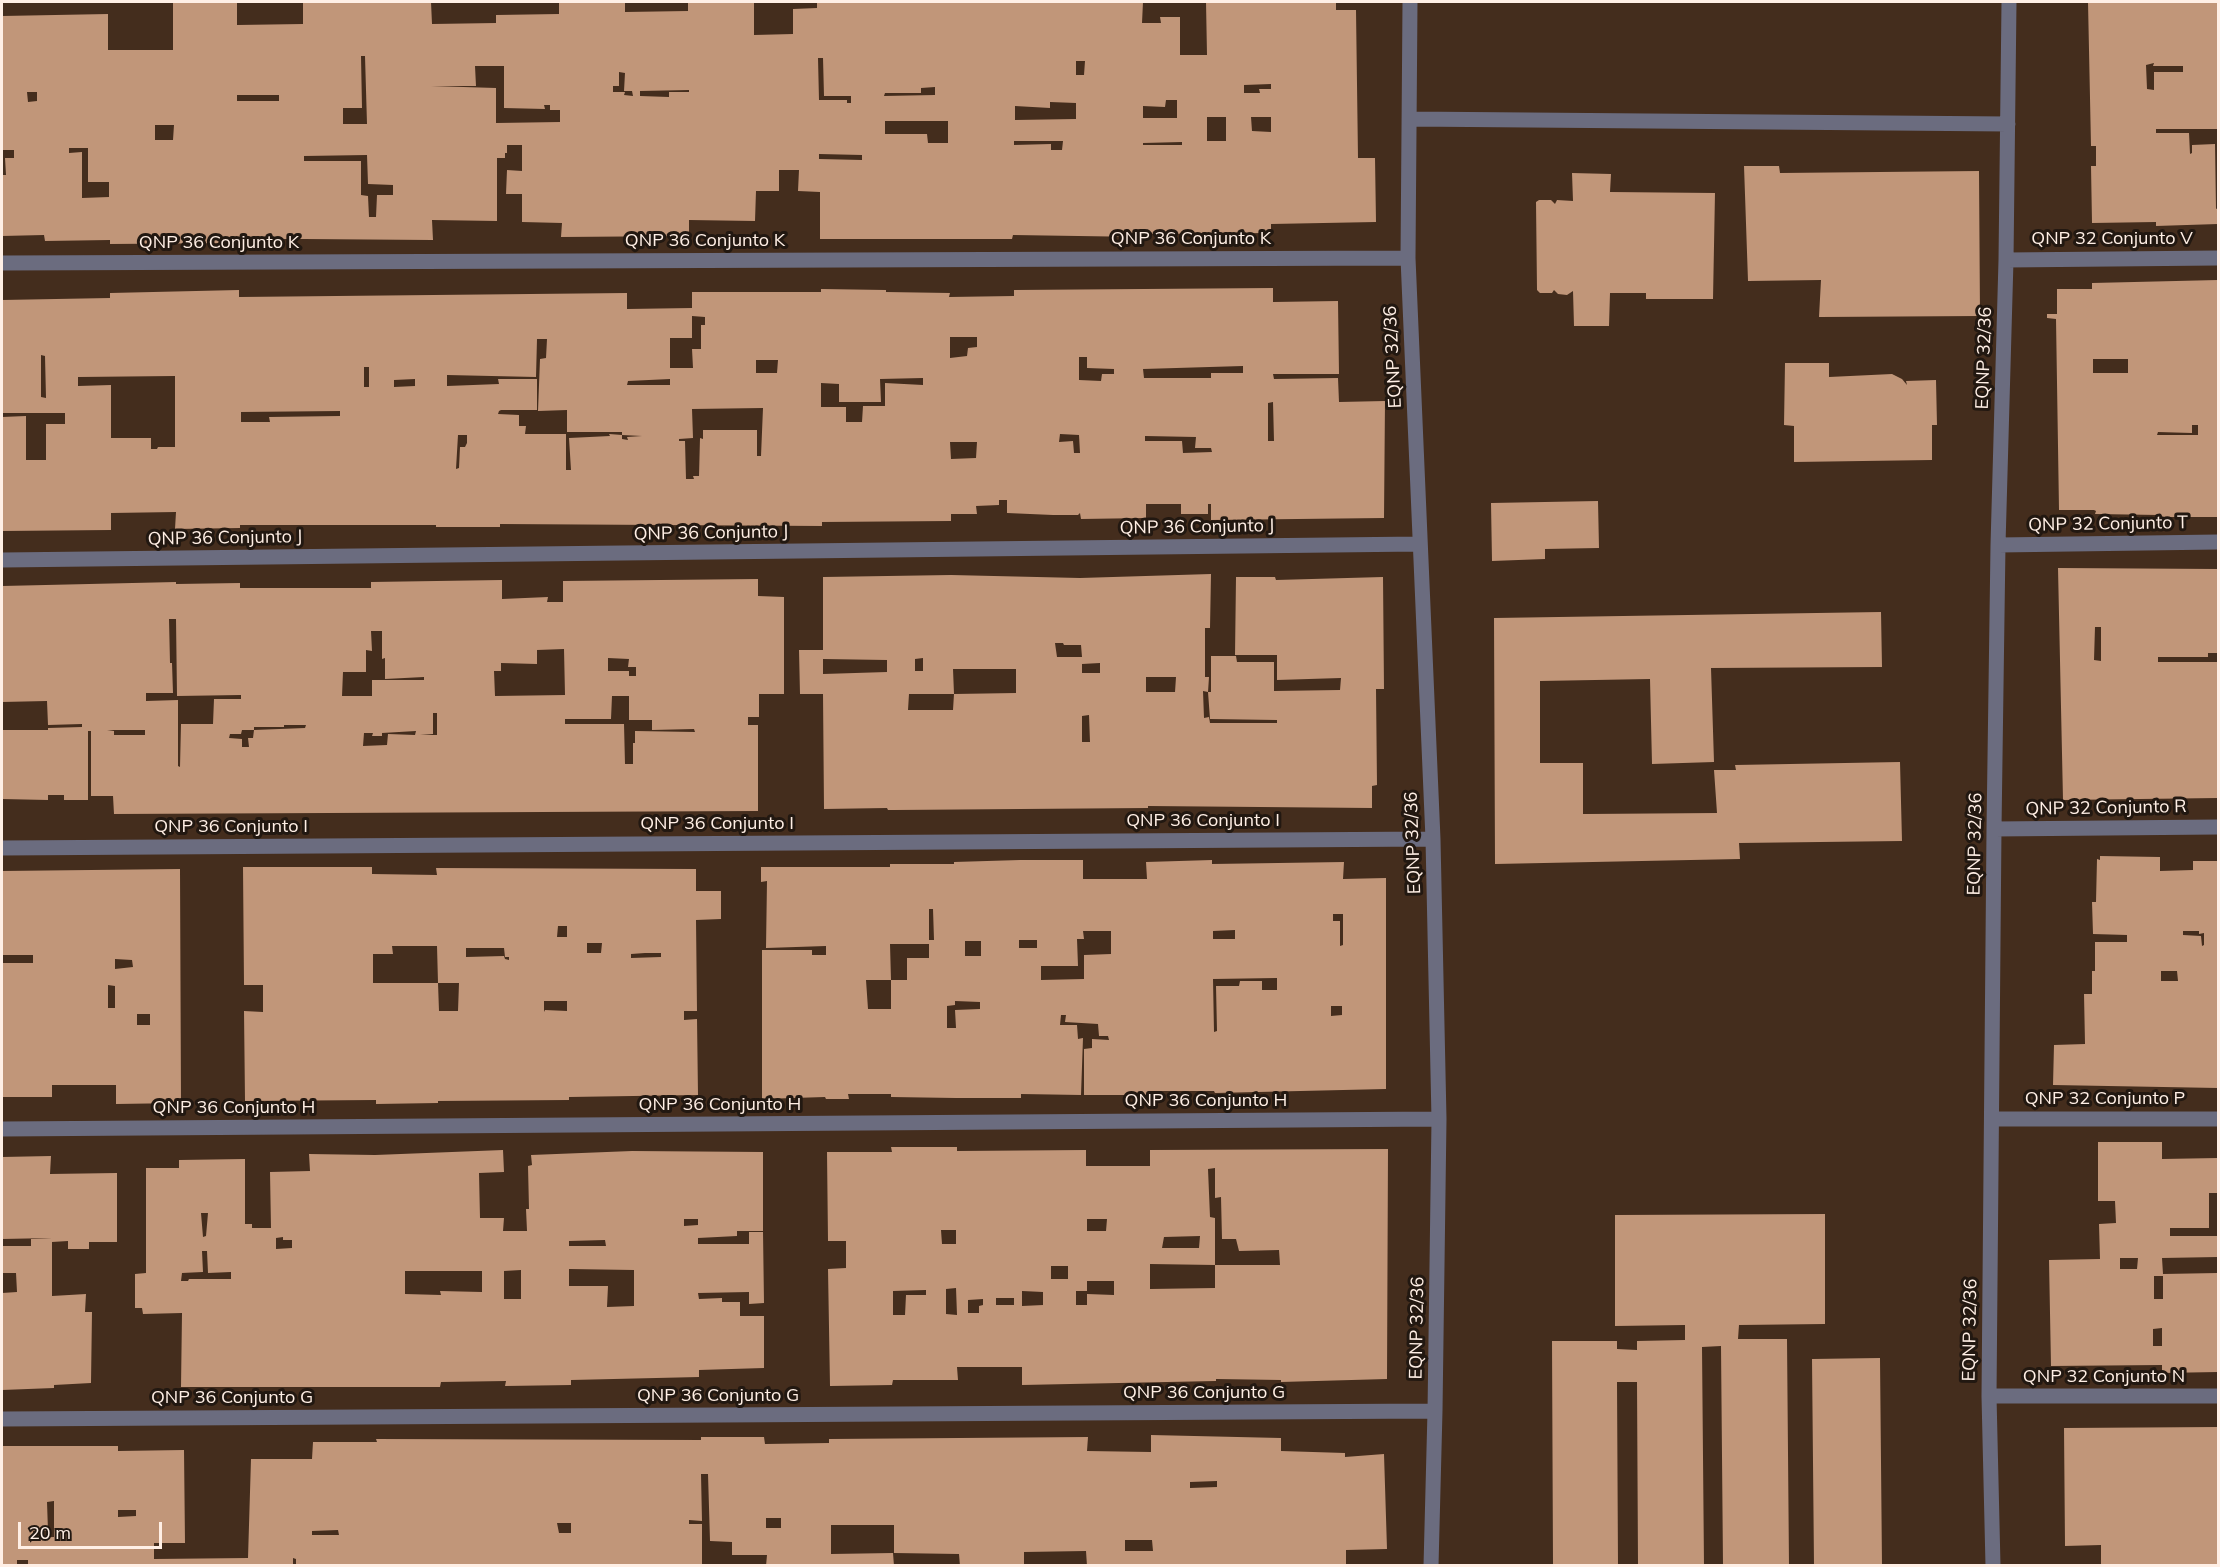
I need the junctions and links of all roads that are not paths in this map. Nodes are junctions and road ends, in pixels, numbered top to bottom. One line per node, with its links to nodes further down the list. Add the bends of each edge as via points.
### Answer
1 (1410, 2): 3 (street, EQNP 32/36)
2 (2009, 2): 4 (street, EQNP 32/36)
3 (1409, 119): 4 (street); 5 (street, EQNP 32/36)
4 (2008, 124): 7 (street, EQNP 32/36)
5 (1408, 258): 8 (street, QNP 36 Conjunto K); 10 (street, EQNP 32/36)
6 (2218, 258): 7 (street, QNP 32 Conjunto V)
7 (2006, 260): 11 (street, EQNP 32/36)
8 (2, 263)
9 (2218, 542): 11 (street, QNP 32 Conjunto T)
10 (1420, 544): 12 (street, QNP 36 Conjunto J); 15 (street, EQNP 32/36)
11 (1998, 544): 14 (street, EQNP 32/36)
12 (2, 560)
13 (2218, 827): 14 (street, QNP 32 Conjunto R)
14 (1994, 829): 18 (street, EQNP 32/36)
15 (1433, 839): 16 (street, QNP 36 Conjunto I); 17 (street, EQNP 32/36)
16 (2, 848)
17 (1439, 1119): 20 (street, QNP 36 Conjunto H); 23 (street, EQNP 32/36)
18 (1992, 1119): 19 (street, QNP 32 Conjunto P); 21 (street, EQNP 32/36)
19 (2218, 1119)
20 (2, 1129)
21 (1989, 1396): 22 (street, QNP 32 Conjunto N); 26 (street, EQNP 32/36)
22 (2218, 1396)
23 (1435, 1411): 24 (street, QNP 36 Conjunto G); 25 (street, EQNP 32/36)
24 (2, 1419)
25 (1431, 1566)
26 (1993, 1566)

